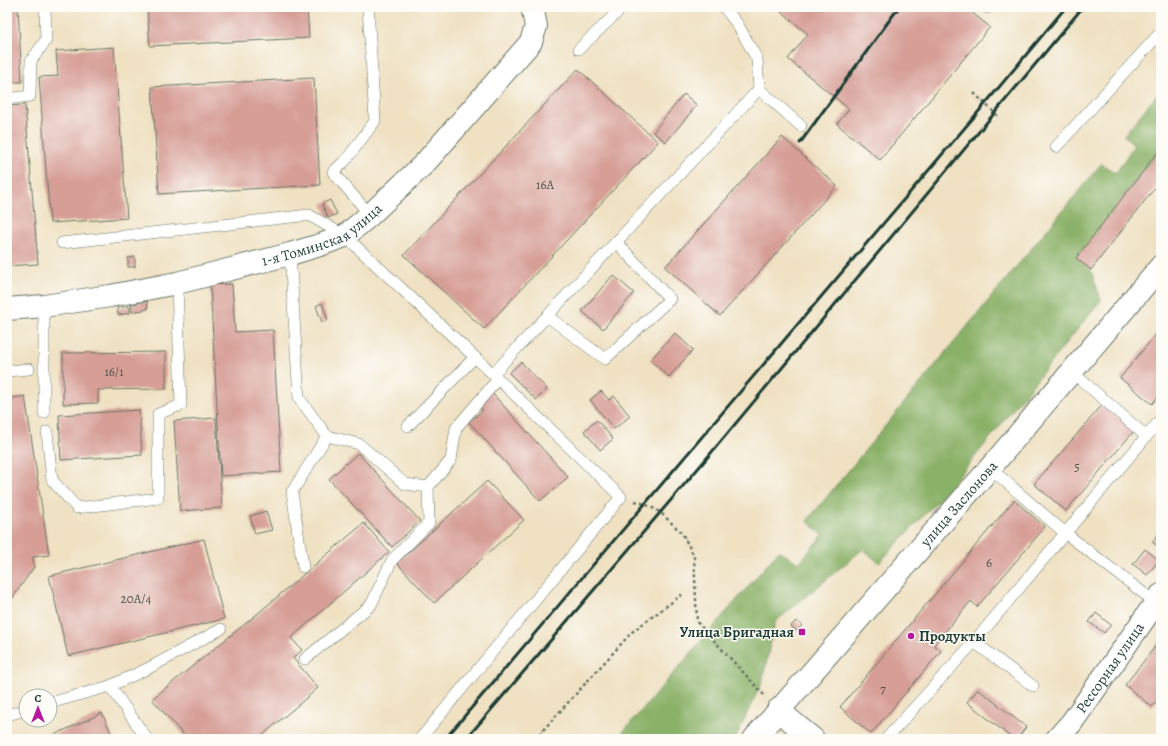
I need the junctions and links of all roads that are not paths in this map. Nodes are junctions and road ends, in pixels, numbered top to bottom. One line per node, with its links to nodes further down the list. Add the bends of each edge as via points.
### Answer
1 (45, 7): 9 (lane, via 46,40 31,61 30,96)
2 (368, 7): 12 (lane, via 375,121 346,160 333,172)
3 (532, 7): 12 (street, 1-я Томинская улица, via 536,26 531,42 424,164)
4 (623, 7): 7 (lane)
5 (724, 7): 8 (lane, via 738,25 757,59)
6 (1161, 32): 11 (lane)
7 (579, 49)
8 (759, 88): 10 (lane); 14 (lane)
9 (7, 99)
10 (801, 126)
11 (1056, 147)
12 (370, 215): 13 (street, 1-я Томинская улица)
13 (345, 236): 15 (lane, via 309,215); 16 (street, 1-я Томинская улица); 22 (lane)
14 (616, 242): 21 (lane); 21 (lane, via 670,299 605,359)
15 (62, 243)
16 (290, 254): 18 (street, 1-я Томинская улица); 31 (lane, via 299,398)
17 (1161, 266): 25 (street, улица Заслонова)
18 (178, 283): 19 (street, 1-я Томинская улица); 30 (lane, via 181,405 158,414 158,498 77,508 52,480)
19 (44, 306): 20 (street, 1-я Томинская улица); 27 (lane)
20 (7, 309)
21 (547, 316): 26 (lane)
22 (475, 357): 26 (lane); 29 (lane)
23 (29, 369): 24 (lane)
24 (7, 371)
25 (1072, 372): 32 (lane); 33 (street, улица Заслонова)
26 (495, 377): 34 (lane, via 456,428 450,460); 48 (lane, via 621,497)
27 (44, 413)
28 (1161, 418): 32 (lane)
29 (408, 426)
30 (48, 432)
31 (327, 436): 34 (lane, via 359,444 405,484); 36 (lane, via 292,492)
32 (1146, 436): 35 (lane)
33 (990, 468): 35 (lane); 44 (street, улица Заслонова)
34 (428, 486): 40 (lane, via 430,523 392,560 371,605)
35 (1065, 533): 37 (lane); 39 (lane)
36 (303, 567)
37 (1159, 601): 52 (street, Рессорная улица)
38 (220, 629): 41 (lane)
39 (974, 642): 42 (lane); 51 (lane)
40 (305, 659)
41 (110, 686): 43 (lane); 47 (lane)
42 (1034, 686)
43 (58, 701)
44 (778, 710): 49 (street, улица Заслонова); 50 (street)
45 (18, 712): 46 (lane)
46 (7, 715)
47 (147, 739)
48 (420, 739)
49 (754, 739)
50 (813, 739)
51 (886, 739)
52 (1057, 739)

